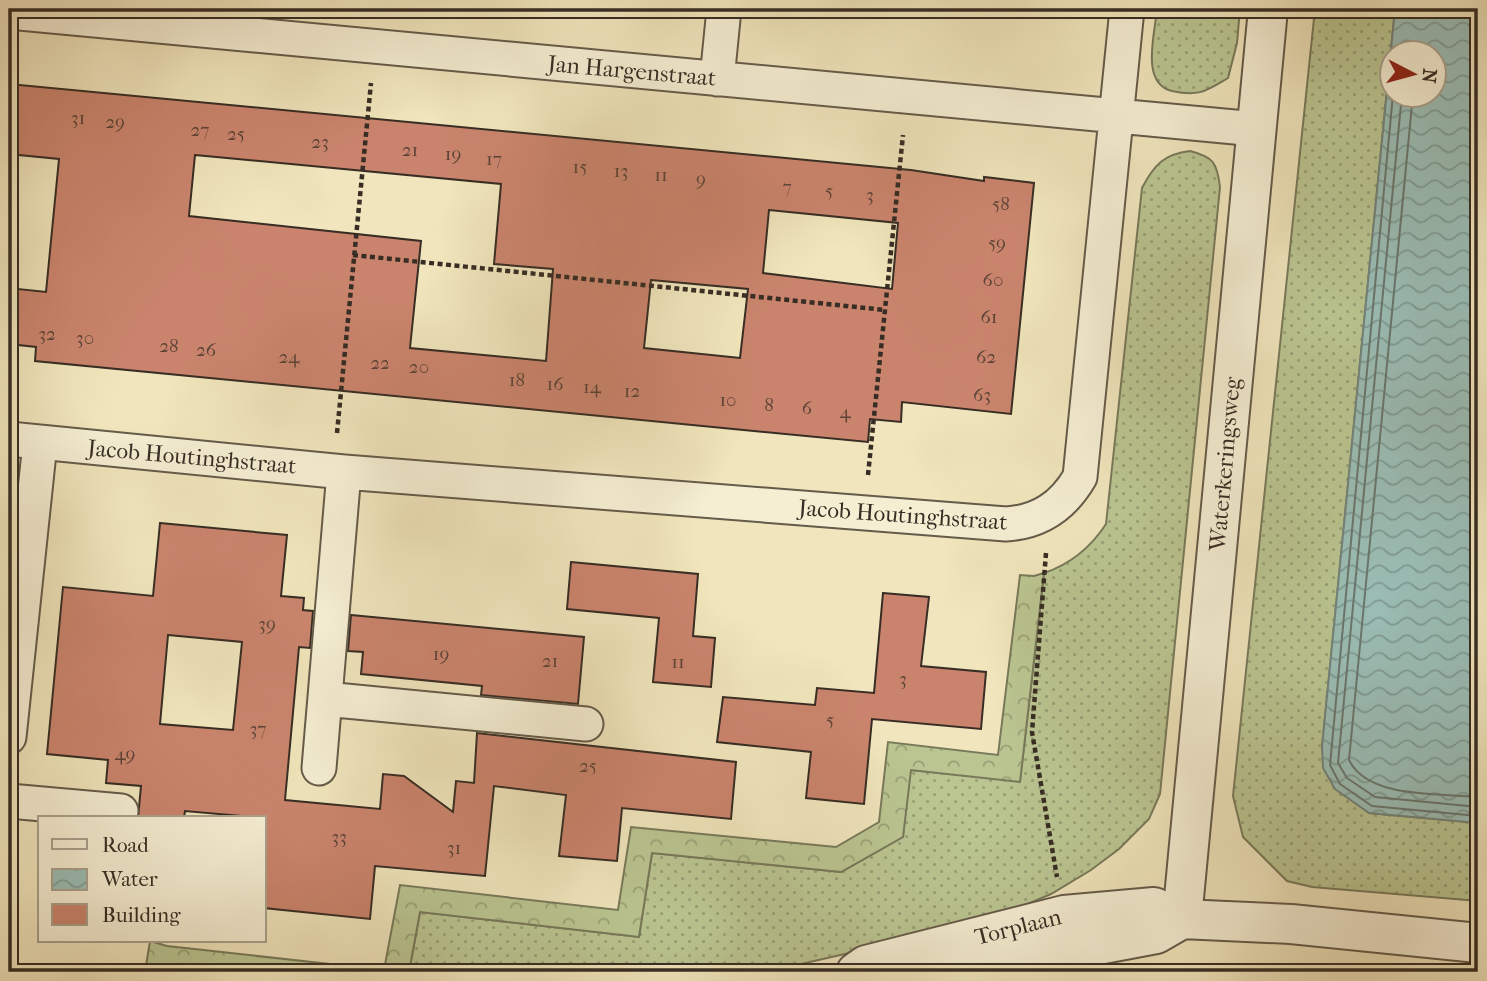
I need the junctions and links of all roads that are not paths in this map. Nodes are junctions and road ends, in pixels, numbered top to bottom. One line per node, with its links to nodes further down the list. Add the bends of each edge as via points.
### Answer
1 (724, 9): 5 (street)
2 (1128, 9): 6 (street)
3 (1268, 9): 7 (street, Waterkeringsweg)
4 (9, 12): 5 (street, Jan Hargenstraat)
5 (717, 79): 6 (street, Jan Hargenstraat)
6 (1117, 114): 7 (street, Jan Hargenstraat); 9 (street, Jacob Houtinghstraat, via 1080,477 1068,496 1041,517 1006,524)
7 (1256, 129): 17 (street, Waterkeringsweg)
8 (24, 441): 9 (street, Jacob Houtinghstraat); 10 (street, Jacob Houtinghstraat)
9 (344, 472): 11 (street)
10 (12, 665): 13 (street, Jacob Houtinghstraat)
11 (325, 699): 12 (street); 14 (street)
12 (586, 724)
13 (9, 737)
14 (319, 768)
15 (9, 801): 16 (street)
16 (121, 811)
17 (1182, 919): 18 (street, Torplaan, via 1291,924); 19 (street, Torplaan, via 1154,907 1064,915 866,965); 20 (street, Torplaan, via 1156,934)
18 (1478, 943)
19 (856, 972)
20 (955, 972)

